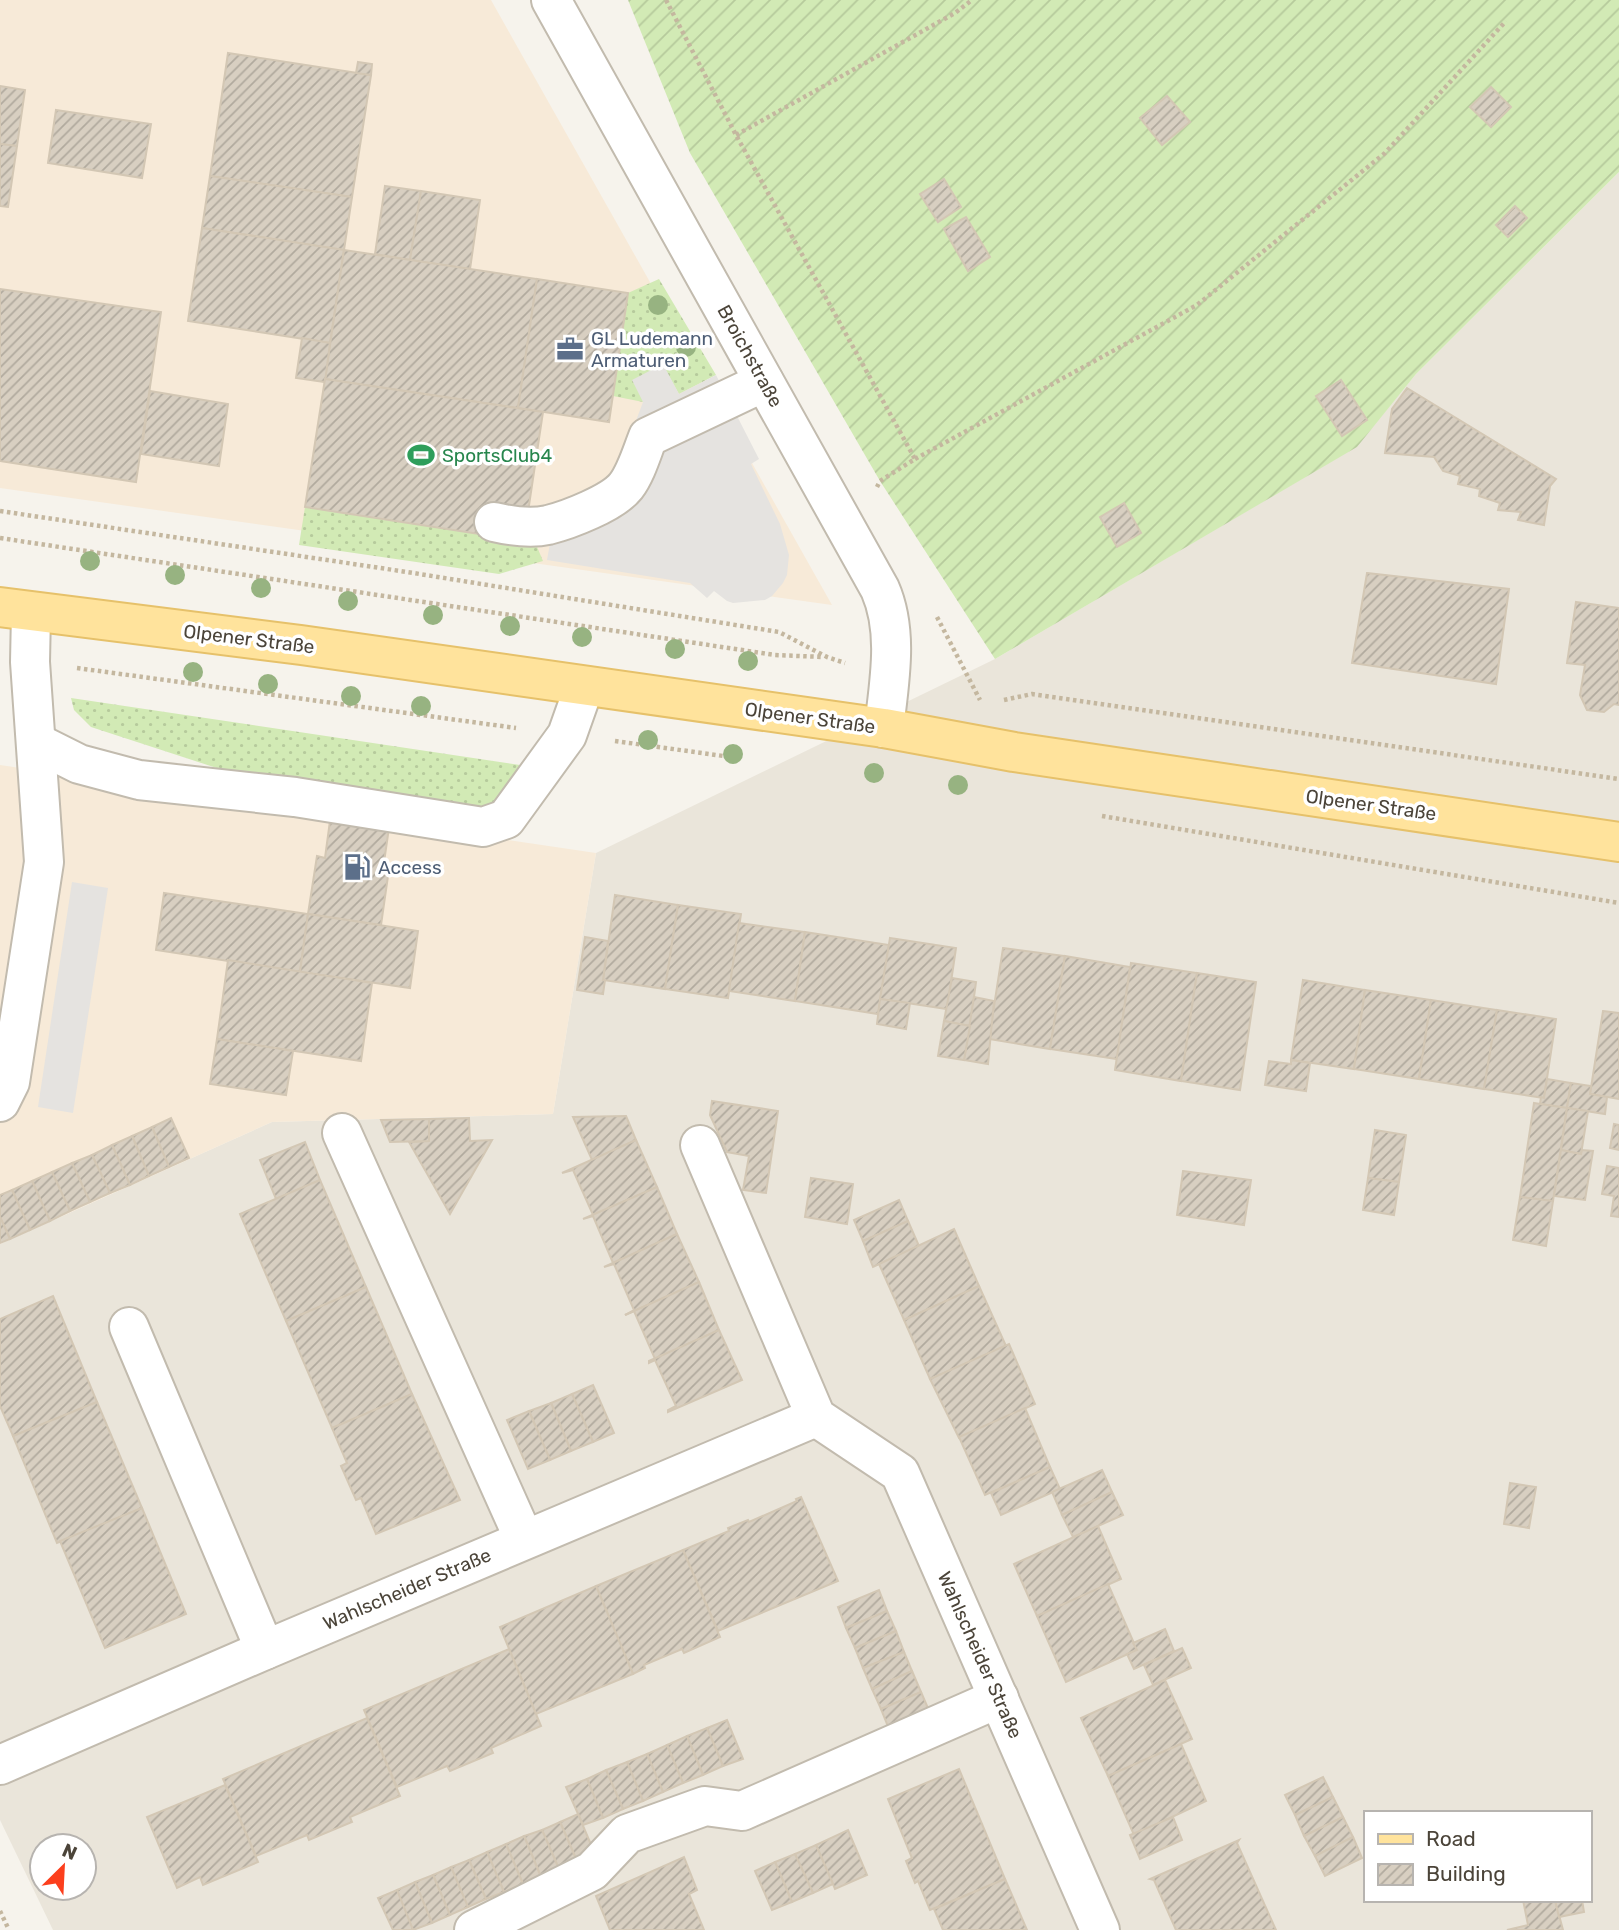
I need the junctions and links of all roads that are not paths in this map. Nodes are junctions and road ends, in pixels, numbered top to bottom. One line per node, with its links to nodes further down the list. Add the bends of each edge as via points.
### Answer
1 (551, 0): 2 (street, Broichstraße)
2 (764, 382): 3 (street, via 648,437 628,484 612,498 547,525 517,527); 6 (street, Broichstraße, via 888,611 891,634)
3 (494, 522)
4 (16, 610): 5 (main road, Olpener Straße, via 301,645); 7 (street, via 30,662)
5 (584, 687): 6 (main road, Olpener Straße); 7 (street, via 566,735 506,819 483,827 295,797 139,780 79,764)
6 (884, 728): 8 (main road, Olpener Straße, via 1014,752)
7 (37, 743): 9 (street, via 44,862)
8 (1619, 842)
9 (14, 964): 10 (street, via 10,1082)
10 (0, 1102)
11 (342, 1133): 15 (street)
12 (699, 1145): 14 (street)
13 (129, 1327): 16 (street)
14 (816, 1417): 15 (street, Wahlscheider Straße); 17 (street, Wahlscheider Straße, via 900,1472)
15 (524, 1539): 16 (street, Wahlscheider Straße)
16 (265, 1650): 18 (street, Wahlscheider Straße)
17 (999, 1698): 19 (street, via 742,1811 705,1806 626,1834 592,1871); 20 (street, Wahlscheider Straße)
18 (0, 1765)
19 (474, 1930)
20 (1100, 1930)

